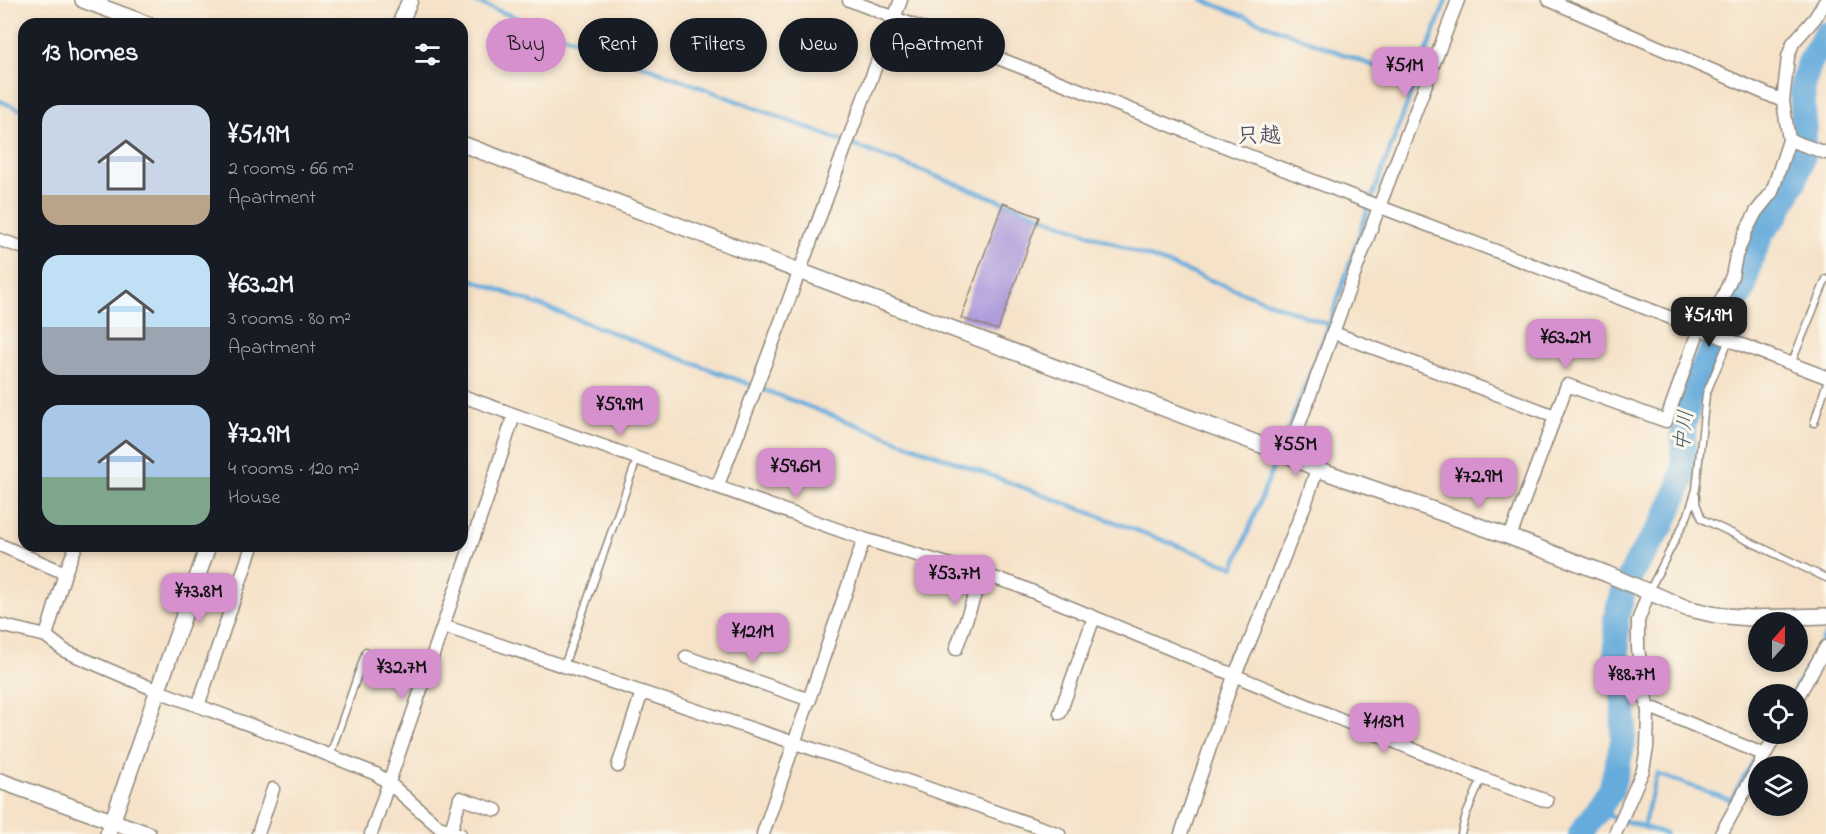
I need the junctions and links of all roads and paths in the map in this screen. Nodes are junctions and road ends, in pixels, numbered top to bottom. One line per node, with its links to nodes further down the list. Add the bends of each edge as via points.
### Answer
1 (83, 0): 8 (street)
2 (410, 0): 9 (street)
3 (849, 0): 10 (street)
4 (901, 0): 10 (street)
5 (1458, 0): 17 (street)
6 (1549, 0): 13 (street)
7 (1826, 0): 13 (street, via 1793,43)
8 (131, 18)
9 (402, 18)
10 (894, 18)
11 (1005, 61): 17 (street)
12 (874, 72): 20 (street)
13 (1783, 101): 14 (street)
14 (1793, 141): 16 (street); 22 (street, via 1772,192 1746,231 1721,301)
15 (468, 146): 20 (street)
16 (1826, 153)
17 (1379, 207): 22 (street); 23 (street)
18 (0, 240): 19 (street)
19 (18, 246)
20 (799, 271): 32 (street); 35 (street)
21 (1826, 279): 25 (lane)
22 (1699, 328): 24 (street); 30 (street, via 1666,421 1567,385)
23 (1334, 333): 30 (street); 32 (street)
24 (1729, 339): 25 (street); 36 (lane, via 1706,394)
25 (1791, 364): 26 (street)
26 (1826, 378)
27 (1826, 385): 31 (lane)
28 (468, 398): 29 (street)
29 (514, 415): 33 (street); 50 (street)
30 (1555, 416): 37 (street)
31 (1814, 423)
32 (1288, 456): 34 (street)
33 (637, 459): 35 (street); 56 (lane)
34 (1317, 469): 37 (street); 57 (street)
35 (717, 487): 38 (street)
36 (1696, 489): 45 (lane, via 1702,519); 46 (lane, via 1688,515)
37 (1510, 537): 46 (street)
38 (864, 539): 44 (street); 61 (street)
39 (0, 545): 43 (street)
40 (74, 552): 43 (street)
41 (206, 552): 59 (street)
42 (250, 552): 62 (street)
43 (65, 573): 51 (street)
44 (982, 574): 48 (street); 53 (street)
45 (1826, 578)
46 (1649, 591): 47 (street, via 1686,608 1716,615); 79 (street, via 1638,621 1638,649 1648,712 1647,748)
47 (1826, 616)
48 (1094, 617): 57 (street); 64 (street)
49 (0, 626): 51 (street)
50 (442, 626): 56 (street); 72 (street)
51 (46, 636): 59 (street, via 65,651)
52 (1826, 647): 58 (street)
53 (956, 649)
54 (366, 651): 68 (lane)
55 (686, 657): 61 (street)
56 (564, 666): 60 (street)
57 (1234, 676): 70 (street); 85 (street)
58 (1805, 684)
59 (158, 691): 62 (street); 77 (street)
60 (642, 692): 65 (street); 69 (street)
61 (810, 700): 65 (street)
62 (198, 706): 68 (street)
63 (1655, 709): 67 (street)
64 (1060, 713)
65 (795, 743): 83 (street); 84 (street)
66 (1771, 744): 67 (street)
67 (1765, 755)
68 (329, 756): 72 (street)
69 (618, 766)
70 (1482, 778): 75 (street); 86 (lane)
71 (0, 781): 77 (street)
72 (389, 783): 78 (street, via 439,827); 82 (street)
73 (1748, 785): 87 (street)
74 (273, 789): 81 (street)
75 (1547, 801)
76 (496, 810): 78 (street, via 460,798)
77 (110, 828): 80 (street)
78 (456, 832)
79 (1620, 832)
80 (148, 834)
81 (258, 834)
82 (371, 834)
83 (763, 834)
84 (1059, 834)
85 (1181, 834)
86 (1461, 834)
87 (1721, 834)

